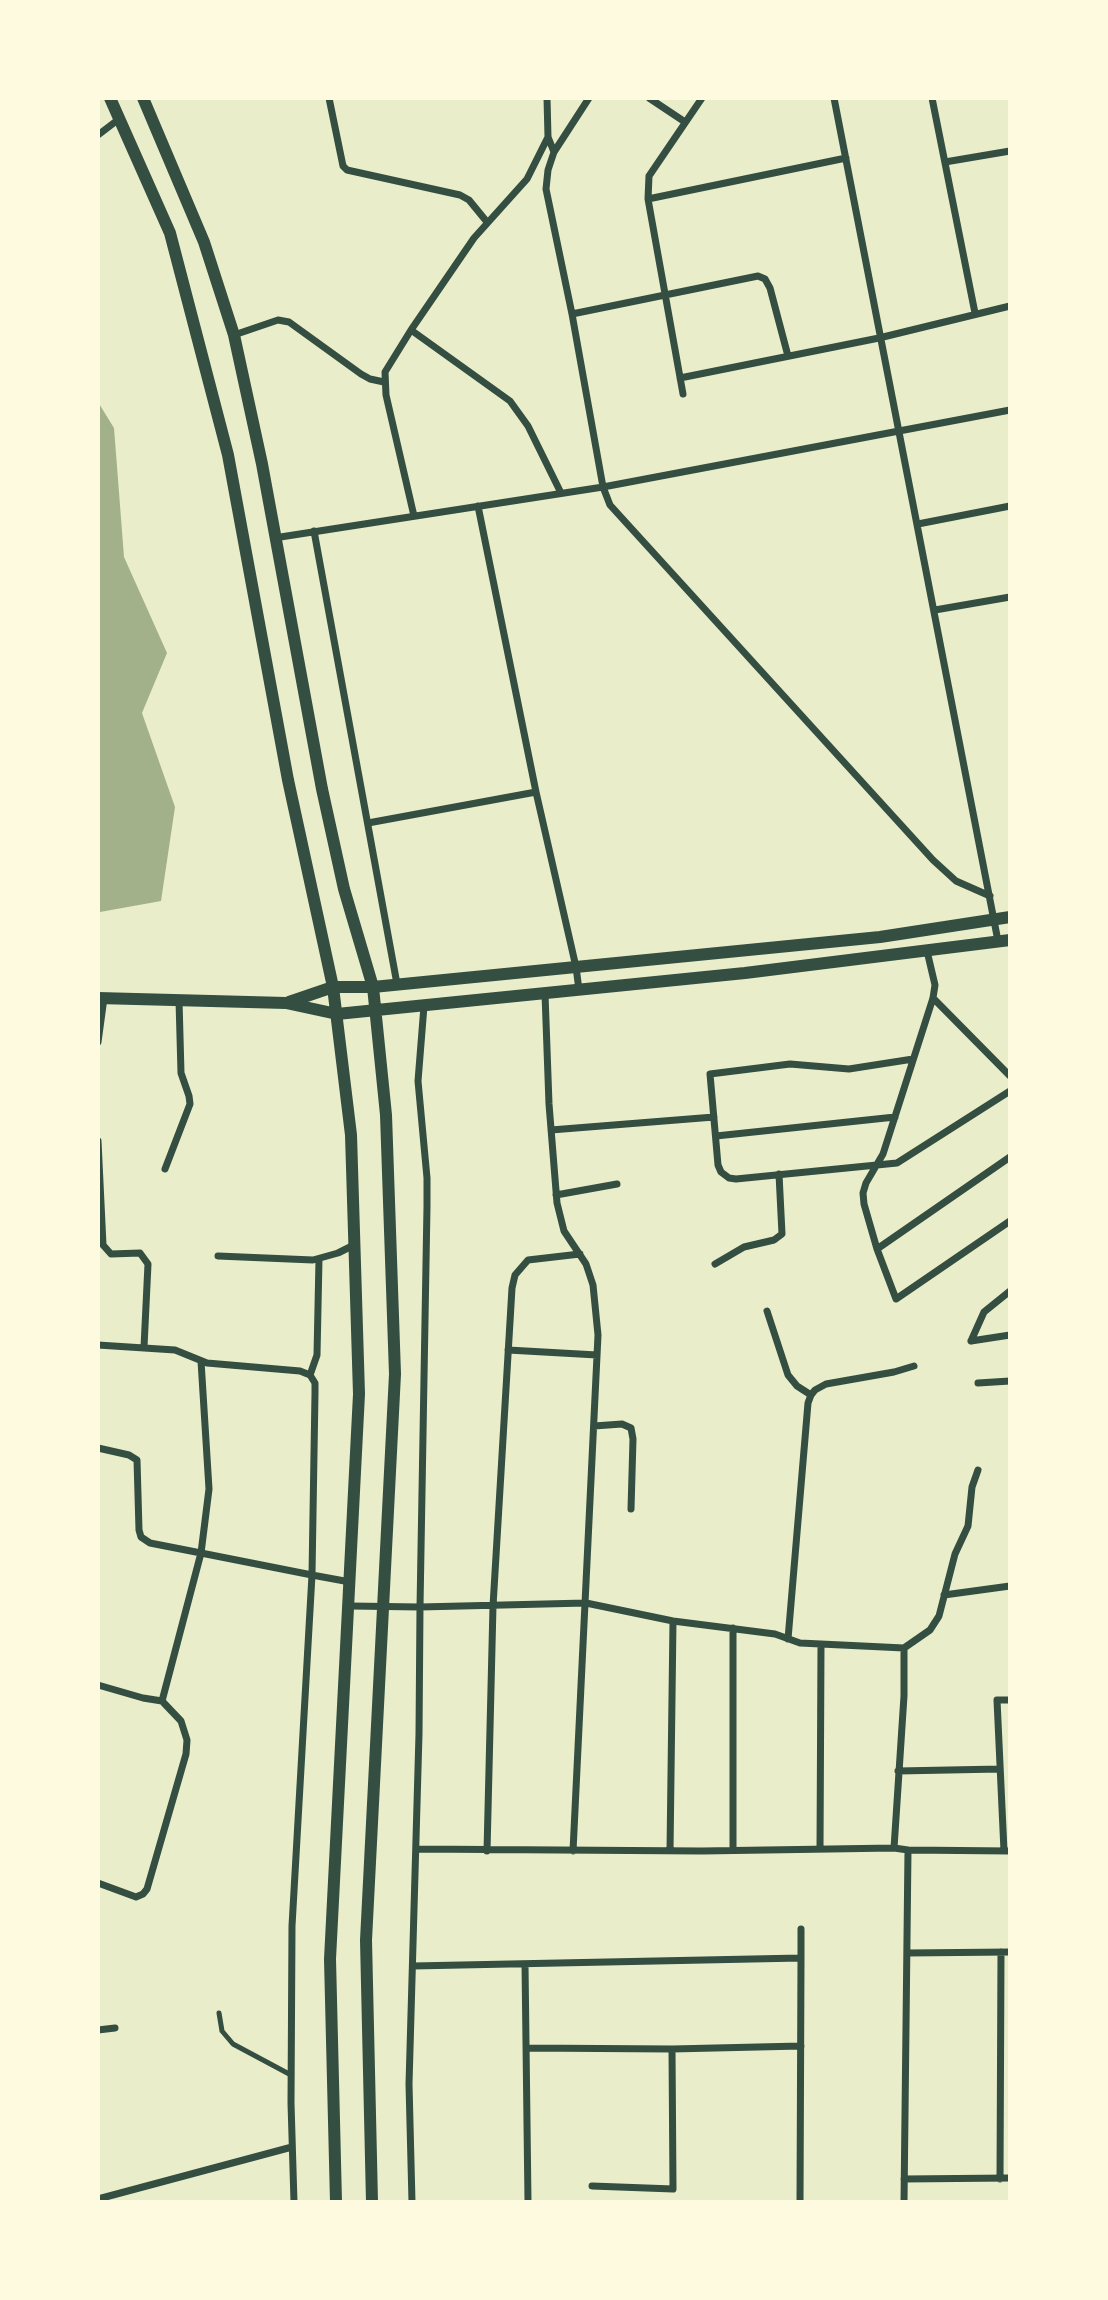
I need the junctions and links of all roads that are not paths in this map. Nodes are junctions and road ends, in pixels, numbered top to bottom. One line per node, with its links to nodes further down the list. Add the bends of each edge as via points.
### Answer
1 (110, 98): 10 (street)
2 (143, 98): 25 (street, via 204,242)
3 (329, 98): 19 (street, via 347,170 460,195)
4 (547, 98): 13 (street)
5 (589, 98): 15 (street)
6 (649, 98): 11 (street)
7 (702, 98): 11 (street)
8 (834, 98): 16 (street)
9 (932, 98): 17 (street)
10 (119, 119): 12 (street); 53 (street, via 170,233 199,337 228,456 288,780)
11 (685, 122): 18 (street, via 649,176)
12 (98, 135)
13 (548, 137): 15 (street); 19 (street, via 527,179)
14 (1010, 151): 17 (street)
15 (554, 152): 23 (street, via 546,189)
16 (846, 158): 18 (street); 26 (street)
17 (945, 162): 22 (street)
18 (648, 199): 20 (street)
19 (487, 222): 24 (street)
20 (665, 295): 23 (street); 27 (street, via 758,276 765,279); 28 (street)
21 (1010, 306): 22 (street)
22 (975, 313): 26 (street)
23 (572, 314): 33 (street)
24 (411, 330): 29 (street, via 388,364); 34 (street, via 510,401 528,426)
25 (234, 335): 29 (street, via 278,320 289,322 360,374); 40 (street)
26 (879, 338): 27 (street); 32 (street)
27 (788, 356): 28 (street)
28 (680, 378): 30 (street)
29 (384, 382): 37 (street)
30 (683, 394)
31 (1010, 410): 32 (street)
32 (899, 430): 33 (street); 38 (street)
33 (603, 487): 34 (street); 45 (street, via 616,514 933,860 956,881)
34 (561, 493): 35 (street)
35 (478, 506): 37 (street); 43 (street)
36 (1010, 506): 38 (street)
37 (414, 516): 39 (street)
38 (918, 524): 42 (street)
39 (314, 531): 40 (street); 44 (street)
40 (274, 538): 52 (street, via 327,814)
41 (1010, 597): 42 (street)
42 (935, 610): 45 (street)
43 (536, 792): 44 (street); 50 (street)
44 (368, 824): 51 (street)
45 (990, 896): 47 (street)
46 (1010, 917): 47 (street)
47 (994, 920): 48 (street); 50 (street, via 880,937)
48 (1004, 940): 49 (street)
49 (927, 951): 54 (street); 57 (street, via 935,985)
50 (576, 967): 51 (street); 54 (street)
51 (397, 984): 52 (street)
52 (373, 987): 53 (street); 61 (street)
53 (333, 988): 59 (street); 62 (street)
54 (579, 990): 55 (street)
55 (545, 994): 60 (street); 69 (street)
56 (101, 998): 58 (street); 63 (street)
57 (933, 998): 64 (street); 65 (street)
58 (179, 1000): 59 (street); 74 (street, via 181,1073 190,1104)
59 (286, 1003): 62 (street)
60 (424, 1006): 61 (street); 110 (street, via 418,1081 427,1178)
61 (376, 1011): 62 (street); 111 (street, via 386,1115 395,1374)
62 (337, 1014): 79 (street, via 351,1135)
63 (98, 1042)
64 (913, 1059): 67 (street, via 838,1069 790,1064 710,1074); 68 (street)
65 (1010, 1076)
66 (1010, 1091): 73 (street, via 903,1160)
67 (714, 1117): 69 (street); 70 (street)
68 (895, 1117): 70 (street); 73 (street)
69 (551, 1130): 77 (street)
70 (716, 1136): 75 (street, via 718,1165 729,1178)
71 (98, 1141): 89 (street, via 103,1245 111,1254 140,1253 148,1264)
72 (1010, 1157): 80 (street)
73 (878, 1164): 75 (street); 80 (street, via 863,1193)
74 (165, 1169)
75 (779, 1174): 84 (street, via 782,1234 744,1247)
76 (617, 1184): 77 (street)
77 (556, 1195): 81 (street, via 564,1231)
78 (1010, 1221): 80 (street, via 896,1298)
79 (355, 1245): 83 (street); 104 (street, via 359,1394)
80 (877, 1249)
81 (580, 1254): 90 (street, via 537,1257 520,1267 512,1288); 91 (street, via 593,1285)
82 (218, 1256): 83 (street)
83 (319, 1259): 94 (street, via 317,1355)
84 (715, 1264)
85 (1010, 1292): 87 (street, via 984,1312 971,1341)
86 (767, 1311): 97 (street, via 788,1375)
87 (1010, 1335)
88 (98, 1345): 89 (street)
89 (145, 1347): 92 (street, via 175,1350)
90 (508, 1350): 91 (street); 109 (street)
91 (597, 1355): 98 (street)
92 (201, 1361): 94 (street); 102 (street, via 209,1489)
93 (914, 1366): 97 (street, via 826,1384)
94 (310, 1375): 103 (street, via 316,1393)
95 (1010, 1381): 96 (street)
96 (978, 1383)
97 (811, 1395): 114 (street)
98 (594, 1426): 101 (street, via 622,1424 631,1428); 107 (street)
99 (98, 1448): 102 (street, via 137,1460 141,1537)
100 (978, 1470): 106 (street, via 968,1526)
101 (631, 1509)
102 (201, 1553): 103 (street); 119 (street)
103 (313, 1575): 104 (street); 144 (street, via 292,1926)
104 (351, 1582): 108 (street)
105 (1010, 1586): 106 (street)
106 (944, 1595): 116 (street, via 935,1623)
107 (586, 1603): 109 (street); 112 (street); 128 (street)
108 (350, 1606): 111 (street); 152 (street, via 330,1959)
109 (493, 1606): 110 (street); 127 (street)
110 (420, 1607): 111 (street); 123 (street)
111 (384, 1608): 153 (street, via 366,1940)
112 (673, 1620): 113 (street); 129 (street)
113 (733, 1628): 114 (street); 125 (street)
114 (788, 1639): 115 (street)
115 (821, 1645): 116 (street); 124 (street)
116 (904, 1648): 121 (street)
117 (98, 1685): 119 (street)
118 (1010, 1700): 120 (street, via 997,1700)
119 (162, 1701): 131 (street, via 185,1731 186,1754 147,1889 136,1897)
120 (1000, 1769): 121 (street); 130 (street)
121 (898, 1771): 122 (street)
122 (894, 1848): 124 (street); 126 (street)
123 (416, 1849): 127 (street); 137 (street)
124 (820, 1849): 125 (street)
125 (733, 1850): 129 (street)
126 (908, 1850): 130 (street); 134 (street)
127 (487, 1851): 128 (street)
128 (573, 1851): 129 (street)
129 (670, 1851)
130 (1007, 1851)
131 (98, 1883)
132 (801, 1929): 135 (street)
133 (1006, 1952): 134 (street); 148 (street)
134 (907, 1954): 147 (street)
135 (801, 1958): 136 (street); 141 (street)
136 (524, 1964): 137 (street); 142 (street)
137 (413, 1966): 154 (street)
138 (219, 2013): 144 (lane, via 222,2031 233,2044)
139 (115, 2028): 140 (street)
140 (98, 2030)
141 (801, 2046): 143 (street); 156 (street)
142 (526, 2048): 143 (street); 155 (street)
143 (671, 2049): 149 (street, via 673,2189)
144 (291, 2075): 145 (street)
145 (292, 2147): 150 (street); 151 (street)
146 (1010, 2178): 148 (street)
147 (905, 2179): 148 (street); 157 (street)
148 (1000, 2179)
149 (592, 2186)
150 (98, 2199)
151 (294, 2202)
152 (336, 2202)
153 (372, 2202)
154 (412, 2202)
155 (528, 2202)
156 (800, 2202)
157 (904, 2202)

